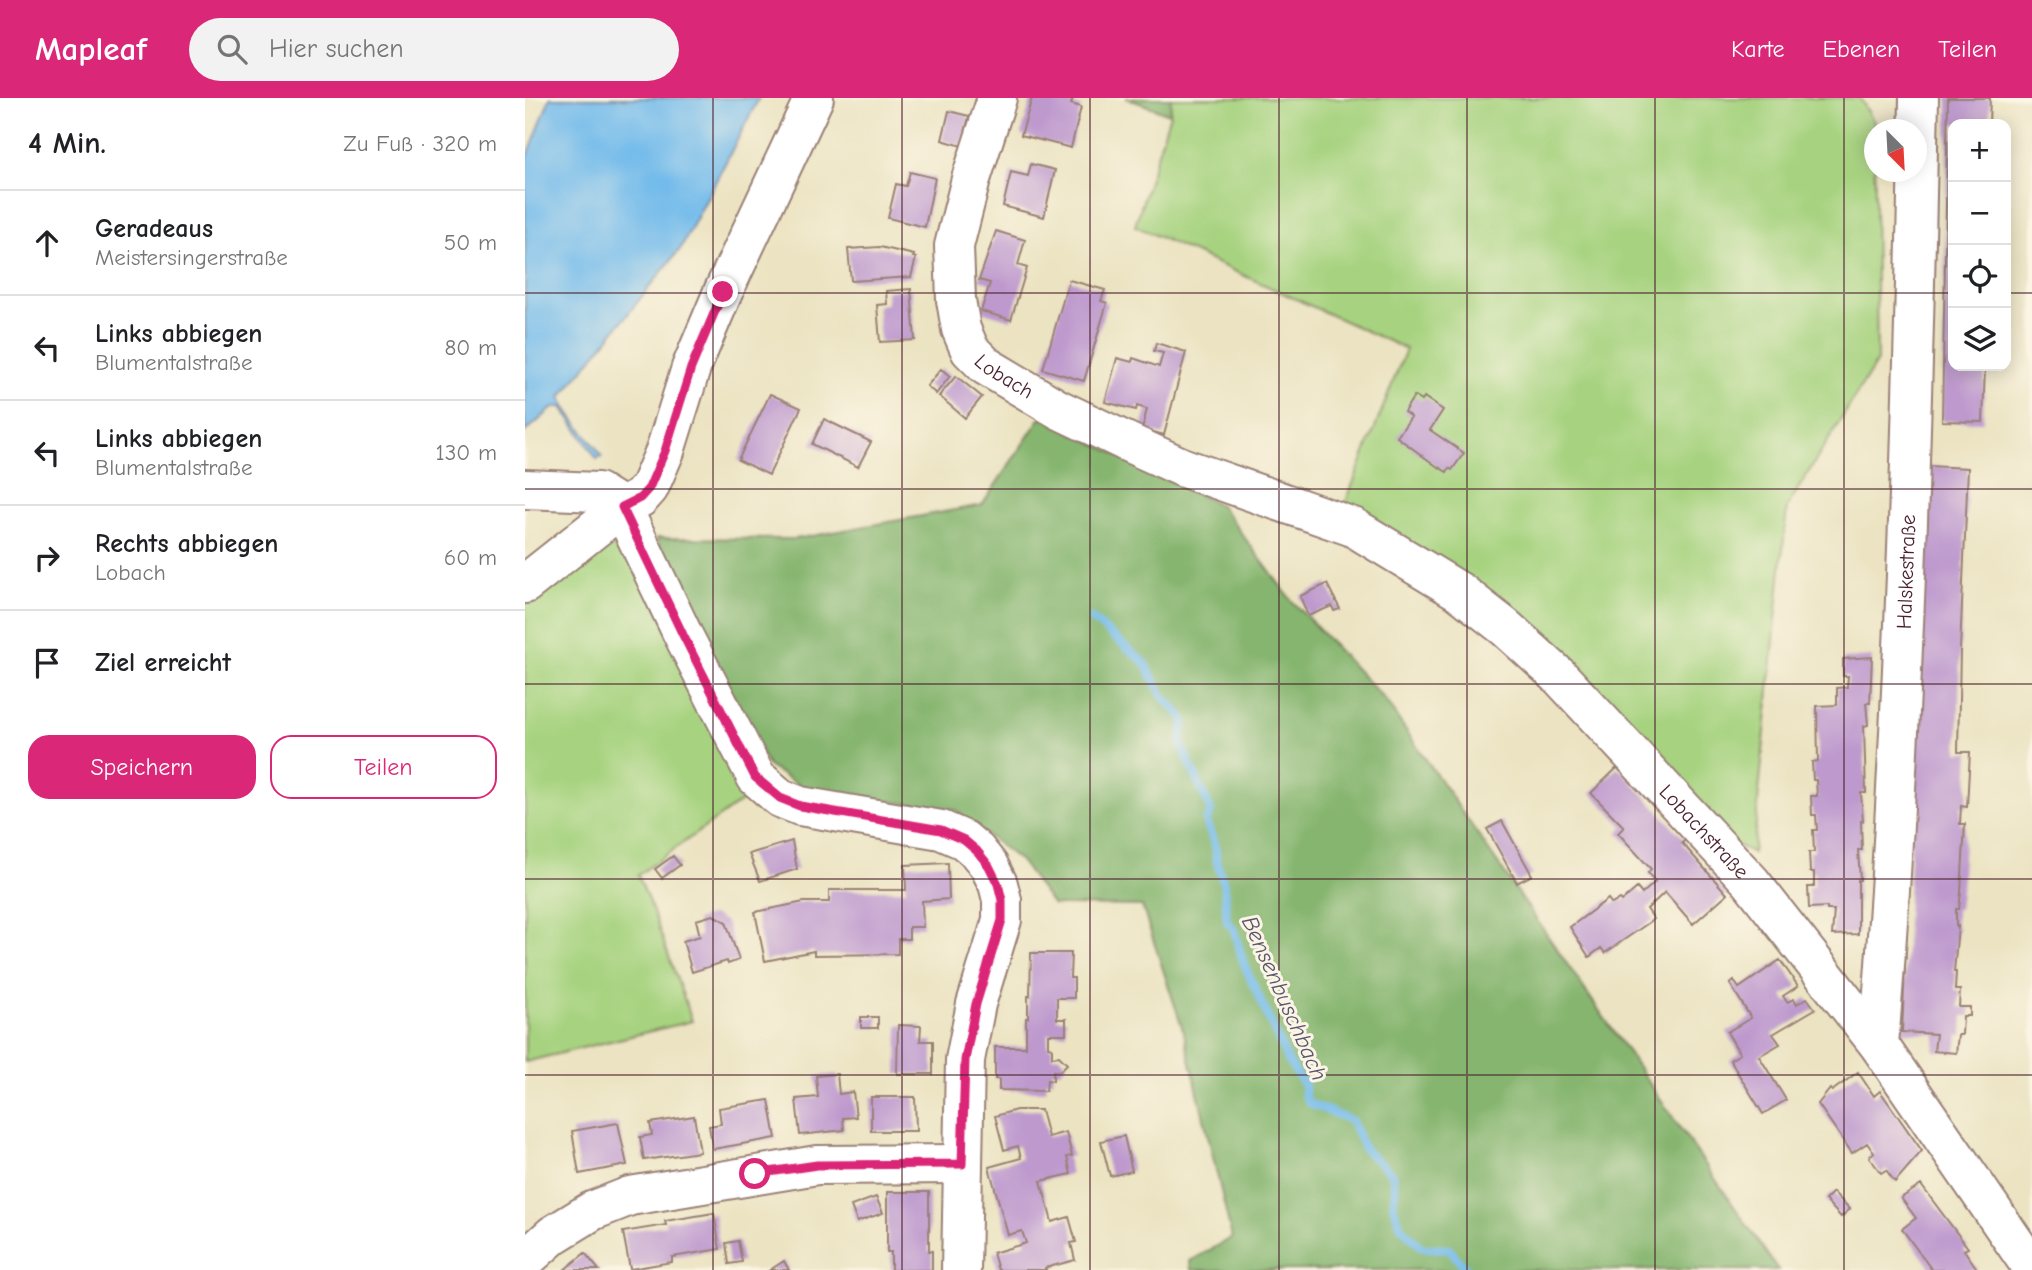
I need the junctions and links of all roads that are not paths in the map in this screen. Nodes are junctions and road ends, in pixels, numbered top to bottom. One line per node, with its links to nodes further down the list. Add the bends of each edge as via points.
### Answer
1 (814, 98): 6 (street, via 717,305 649,488)
2 (996, 98): 5 (street, Lobach, via 954,246 956,300 970,350 986,366 1058,409 1184,468)
3 (1919, 98): 8 (street, Halskestraße, via 1911,436)
4 (525, 489): 6 (street, via 598,492)
5 (1280, 502): 8 (street, Lobachstraße, via 1353,527 1460,592 1506,628 1559,677 1751,882)
6 (622, 507): 7 (street); 9 (street, via 755,777 780,798 800,806 941,830 964,840 989,866 1000,892 1002,920 976,1004 965,1060)
7 (525, 584)
8 (1879, 1045): 11 (street, Lobachstraße)
9 (962, 1164): 10 (street, via 817,1165 630,1196 592,1211 553,1235); 12 (street)
10 (525, 1260)
11 (2032, 1268)
12 (961, 1270)

